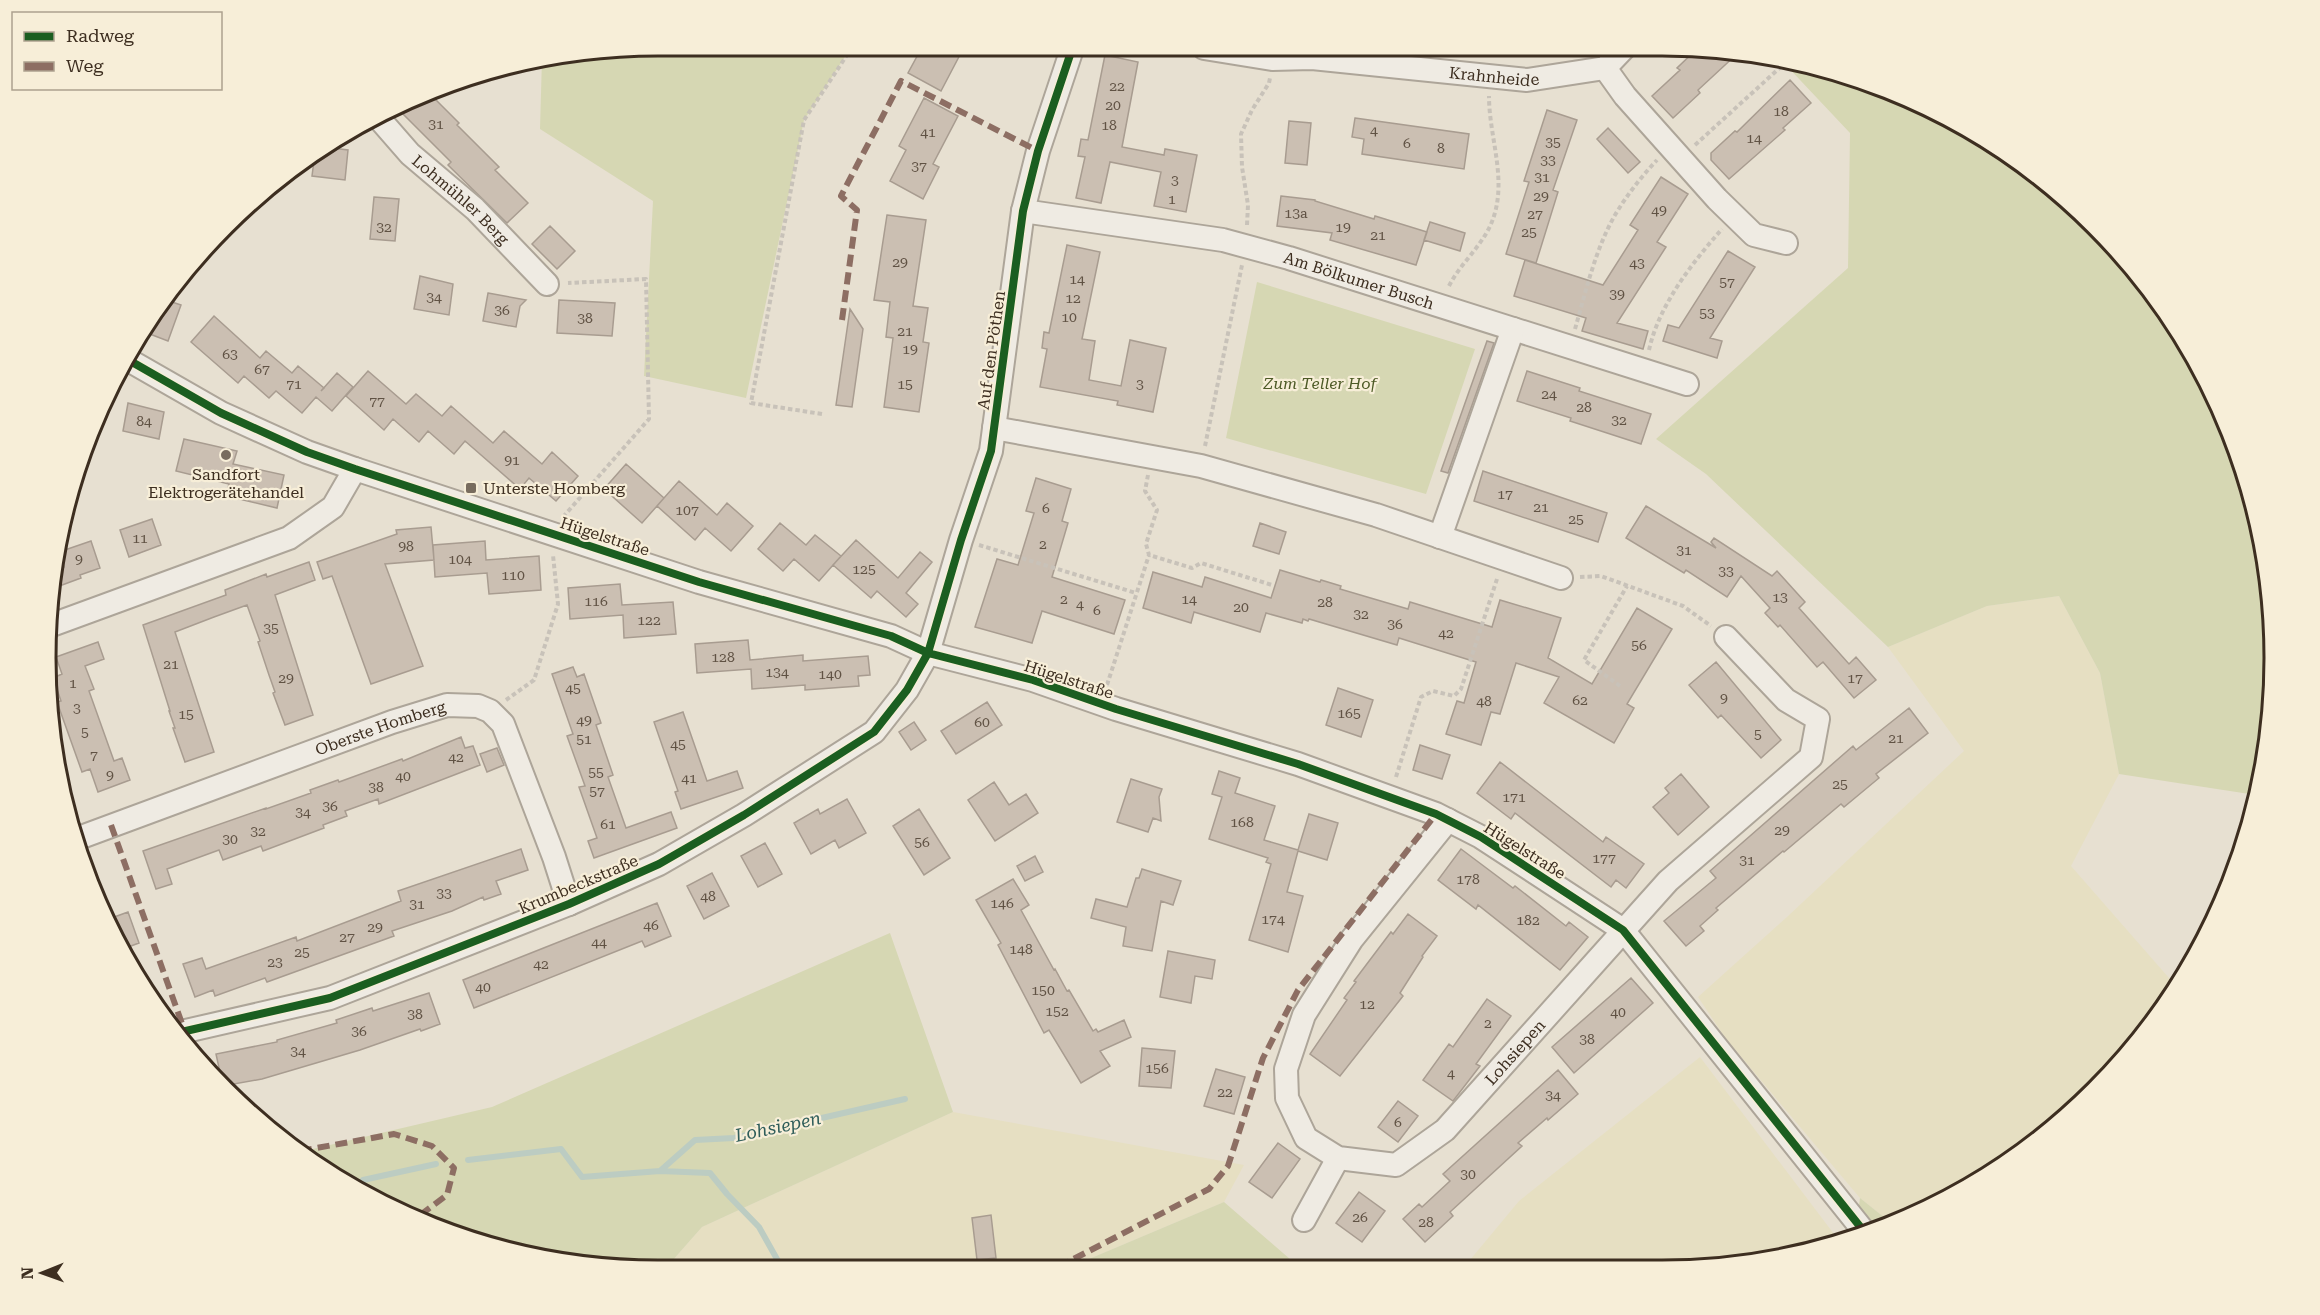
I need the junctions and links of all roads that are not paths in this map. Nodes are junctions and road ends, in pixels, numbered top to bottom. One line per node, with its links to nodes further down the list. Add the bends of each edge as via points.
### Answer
1 (1070, 56): 6 (street, Auf den Pöthen)
2 (1253, 56): 4 (street, Krahnheide, via 1312,58 1527,80)
3 (1616, 56): 4 (street)
4 (1605, 68): 7 (street, via 1625,96 1754,235)
5 (382, 122): 8 (street, Lohmühler Berg, via 410,154 475,209)
6 (1023, 211): 9 (street, Am Bölkumer Busch, via 1223,240); 12 (street, Auf den Pöthen)
7 (1786, 243)
8 (547, 284)
9 (1513, 329): 11 (street, Am Bölkumer Busch); 14 (street)
10 (133, 362): 13 (street, Hügelstraße, via 221,412 307,452)
11 (1687, 384)
12 (994, 428): 14 (street, via 1201,466); 18 (street, Auf den Pöthen, via 991,451)
13 (355, 469): 16 (street, via 333,507 290,538); 18 (street, Hügelstraße, via 699,582 891,636)
14 (1440, 537): 15 (street)
15 (1561, 578)
16 (57, 623)
17 (1726, 637): 22 (street, Lohsiepen, via 1786,700 1818,719 1811,757 1668,880)
18 (928, 653): 19 (street, Hügelstraße, via 1033,680 1298,764); 21 (street, Krumbeckstraße, via 907,690 874,732 659,864)
19 (1448, 820): 22 (street, Hügelstraße, via 1481,837); 24 (street, Lohsiepen, via 1352,939 1304,1015 1286,1069 1287,1098 1306,1138)
20 (83, 836): 21 (street, Oberste Homberg, via 403,719 447,705 478,706 503,724)
21 (569, 904): 23 (street, Krumbeckstraße, via 330,998)
22 (1623, 930): 24 (street, Lohsiepen, via 1445,1130 1396,1165); 26 (street, Hügelstraße)
23 (186, 1031)
24 (1338, 1158): 25 (street)
25 (1304, 1220)
26 (1860, 1226)

